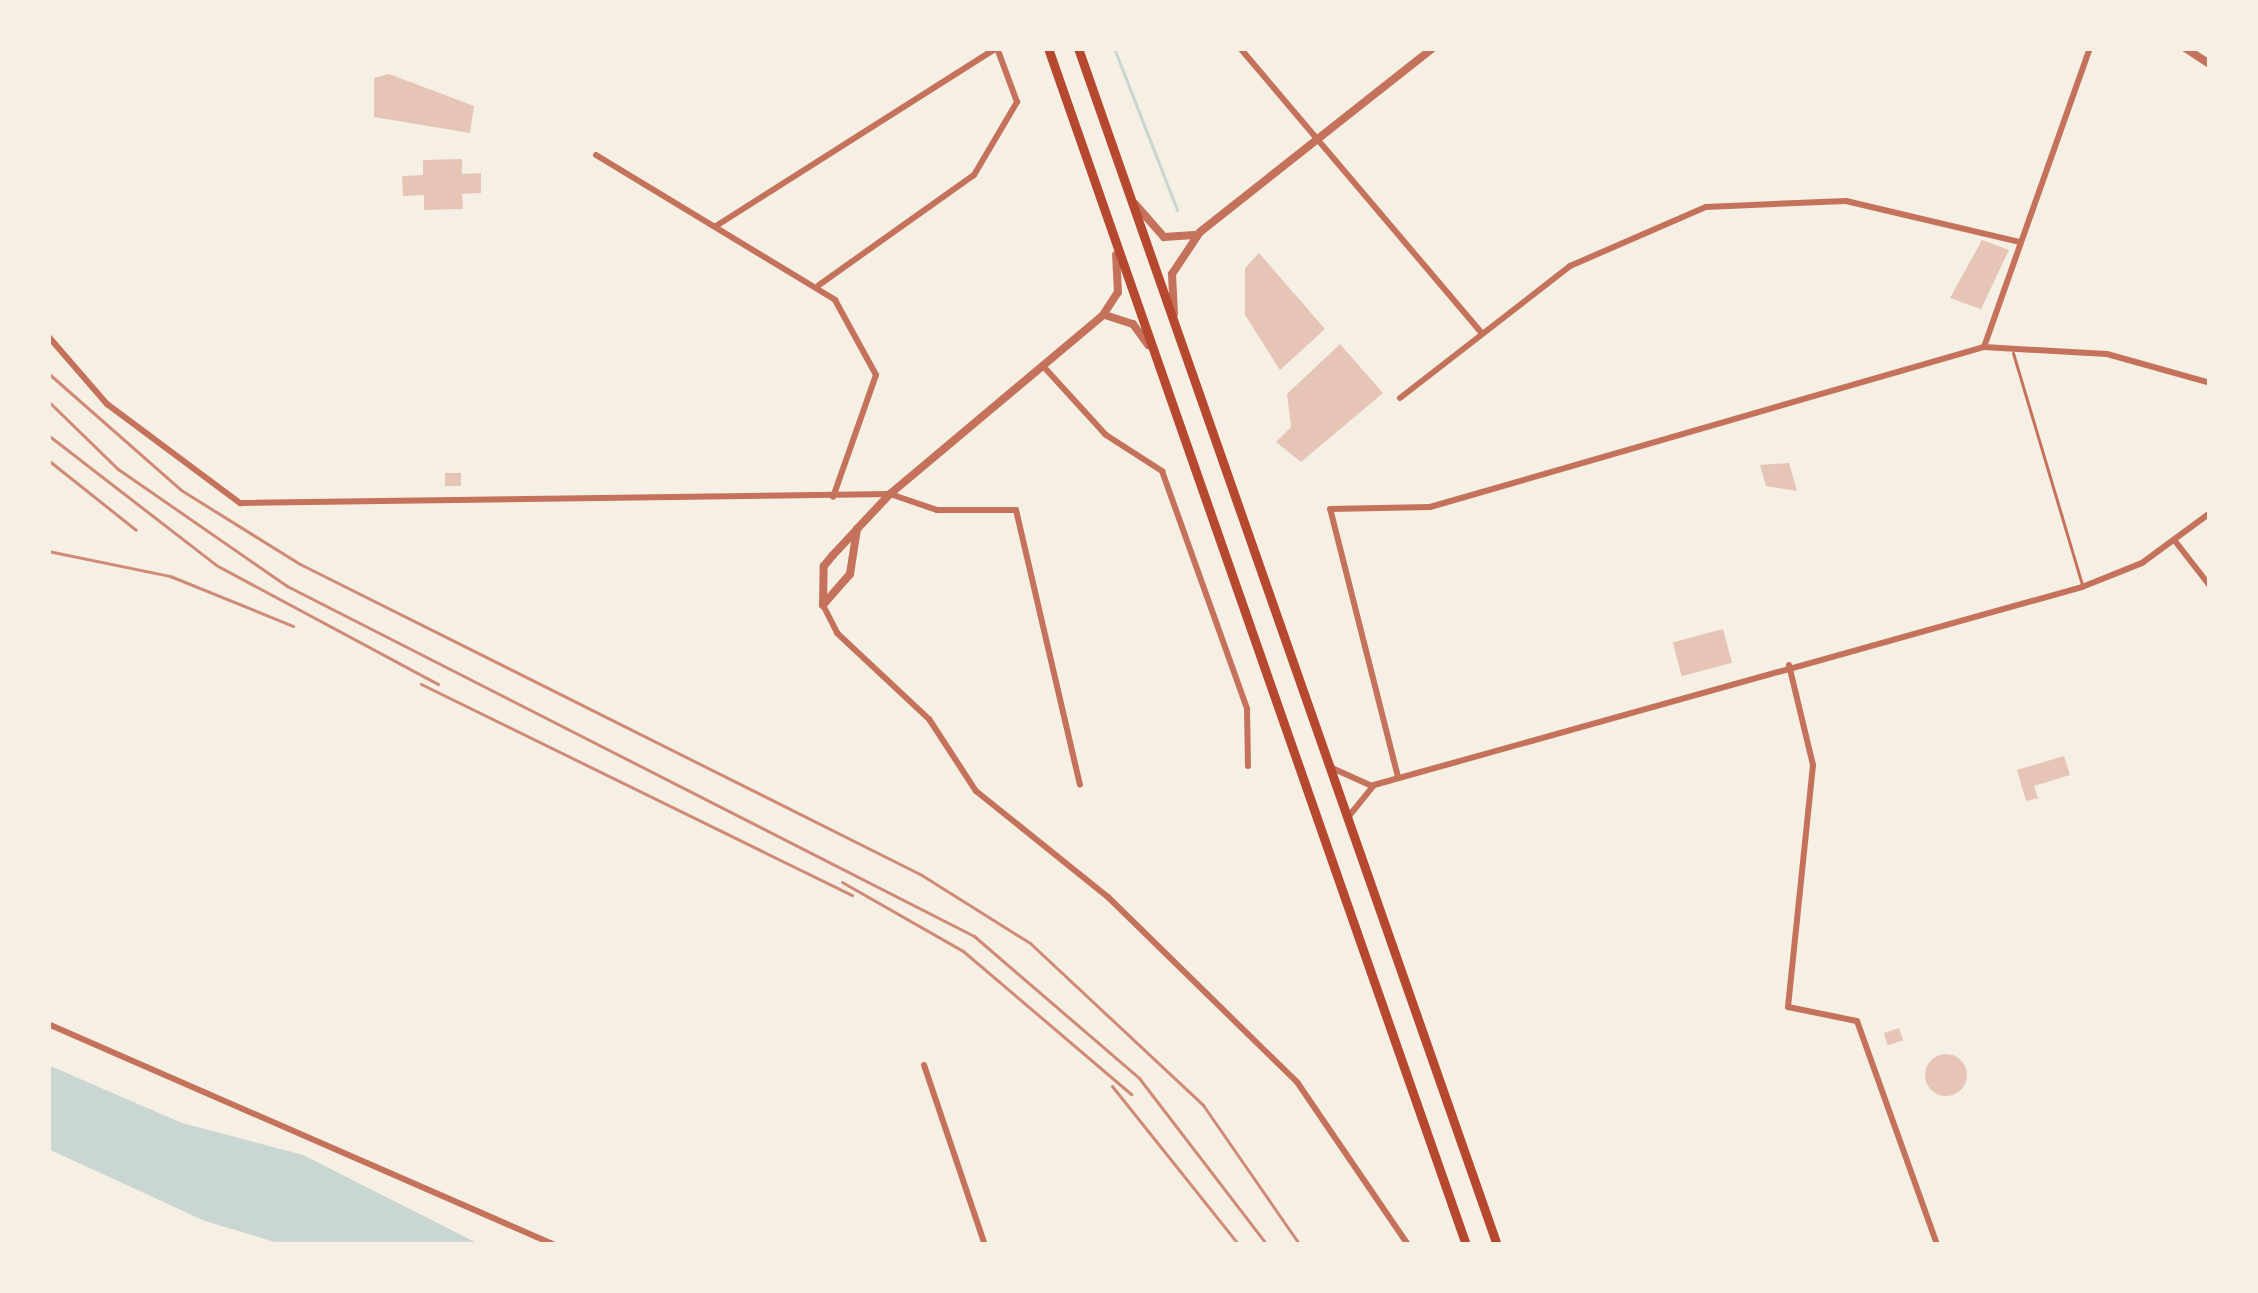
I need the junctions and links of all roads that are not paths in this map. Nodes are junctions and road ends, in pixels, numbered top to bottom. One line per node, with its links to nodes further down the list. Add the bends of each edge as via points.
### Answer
1 (996, 48): 13 (street); 16 (street, via 1017,102 974,175)
2 (1048, 48): 12 (highway)
3 (1078, 48): 11 (highway)
4 (1240, 48): 9 (street)
5 (1433, 48): 9 (street)
6 (2090, 48): 15 (street)
7 (2185, 48): 8 (street)
8 (2210, 64)
9 (1315, 135): 14 (street); 19 (street)
10 (596, 155): 13 (street)
11 (1129, 195): 14 (street, via 1164,237); 18 (highway)
12 (1109, 223): 17 (street, via 1121,277); 23 (highway)
13 (716, 226): 16 (street)
14 (1200, 232): 18 (street, via 1172,274)
15 (2020, 242): 19 (street, via 1846,201 1706,207 1607,244); 21 (street)
16 (819, 286): 28 (street, via 876,375)
17 (1103, 315): 23 (street, via 1133,324); 24 (street)
18 (1175, 327): 37 (highway)
19 (1482, 332): 26 (street)
20 (48, 336): 28 (street, via 107,404 224,495)
21 (1984, 347): 22 (street); 38 (street, via 1430,507 1330,508)
22 (2011, 347): 25 (street, via 2107,354); 32 (lane)
23 (1158, 361): 47 (highway)
24 (1042, 366): 27 (street); 36 (street, via 1106,435 1162,471 1247,710)
25 (2210, 383)
26 (1400, 398)
27 (890, 494): 28 (street); 30 (street); 40 (street, via 937,510 1016,510)
28 (833, 497)
29 (2210, 513): 31 (street)
30 (857, 529): 34 (street, via 850,574); 34 (street, via 824,566)
31 (2175, 541): 32 (street); 33 (street)
32 (2082, 586): 35 (street)
33 (2210, 586)
34 (823, 605): 46 (street, via 837,632 929,719 976,791 1108,897 1297,1082)
35 (1789, 665): 38 (street); 49 (street, via 1813,765 1787,1007 1857,1022)
36 (1248, 766)
37 (1332, 767): 39 (street); 41 (highway)
38 (1398, 777): 39 (street)
39 (1374, 784): 41 (street)
40 (1080, 785)
41 (1349, 816): 48 (highway)
42 (48, 1024): 44 (street)
43 (924, 1065): 45 (street)
44 (556, 1245)
45 (985, 1245)
46 (1408, 1245)
47 (1466, 1245)
48 (1497, 1245)
49 (1937, 1245)

